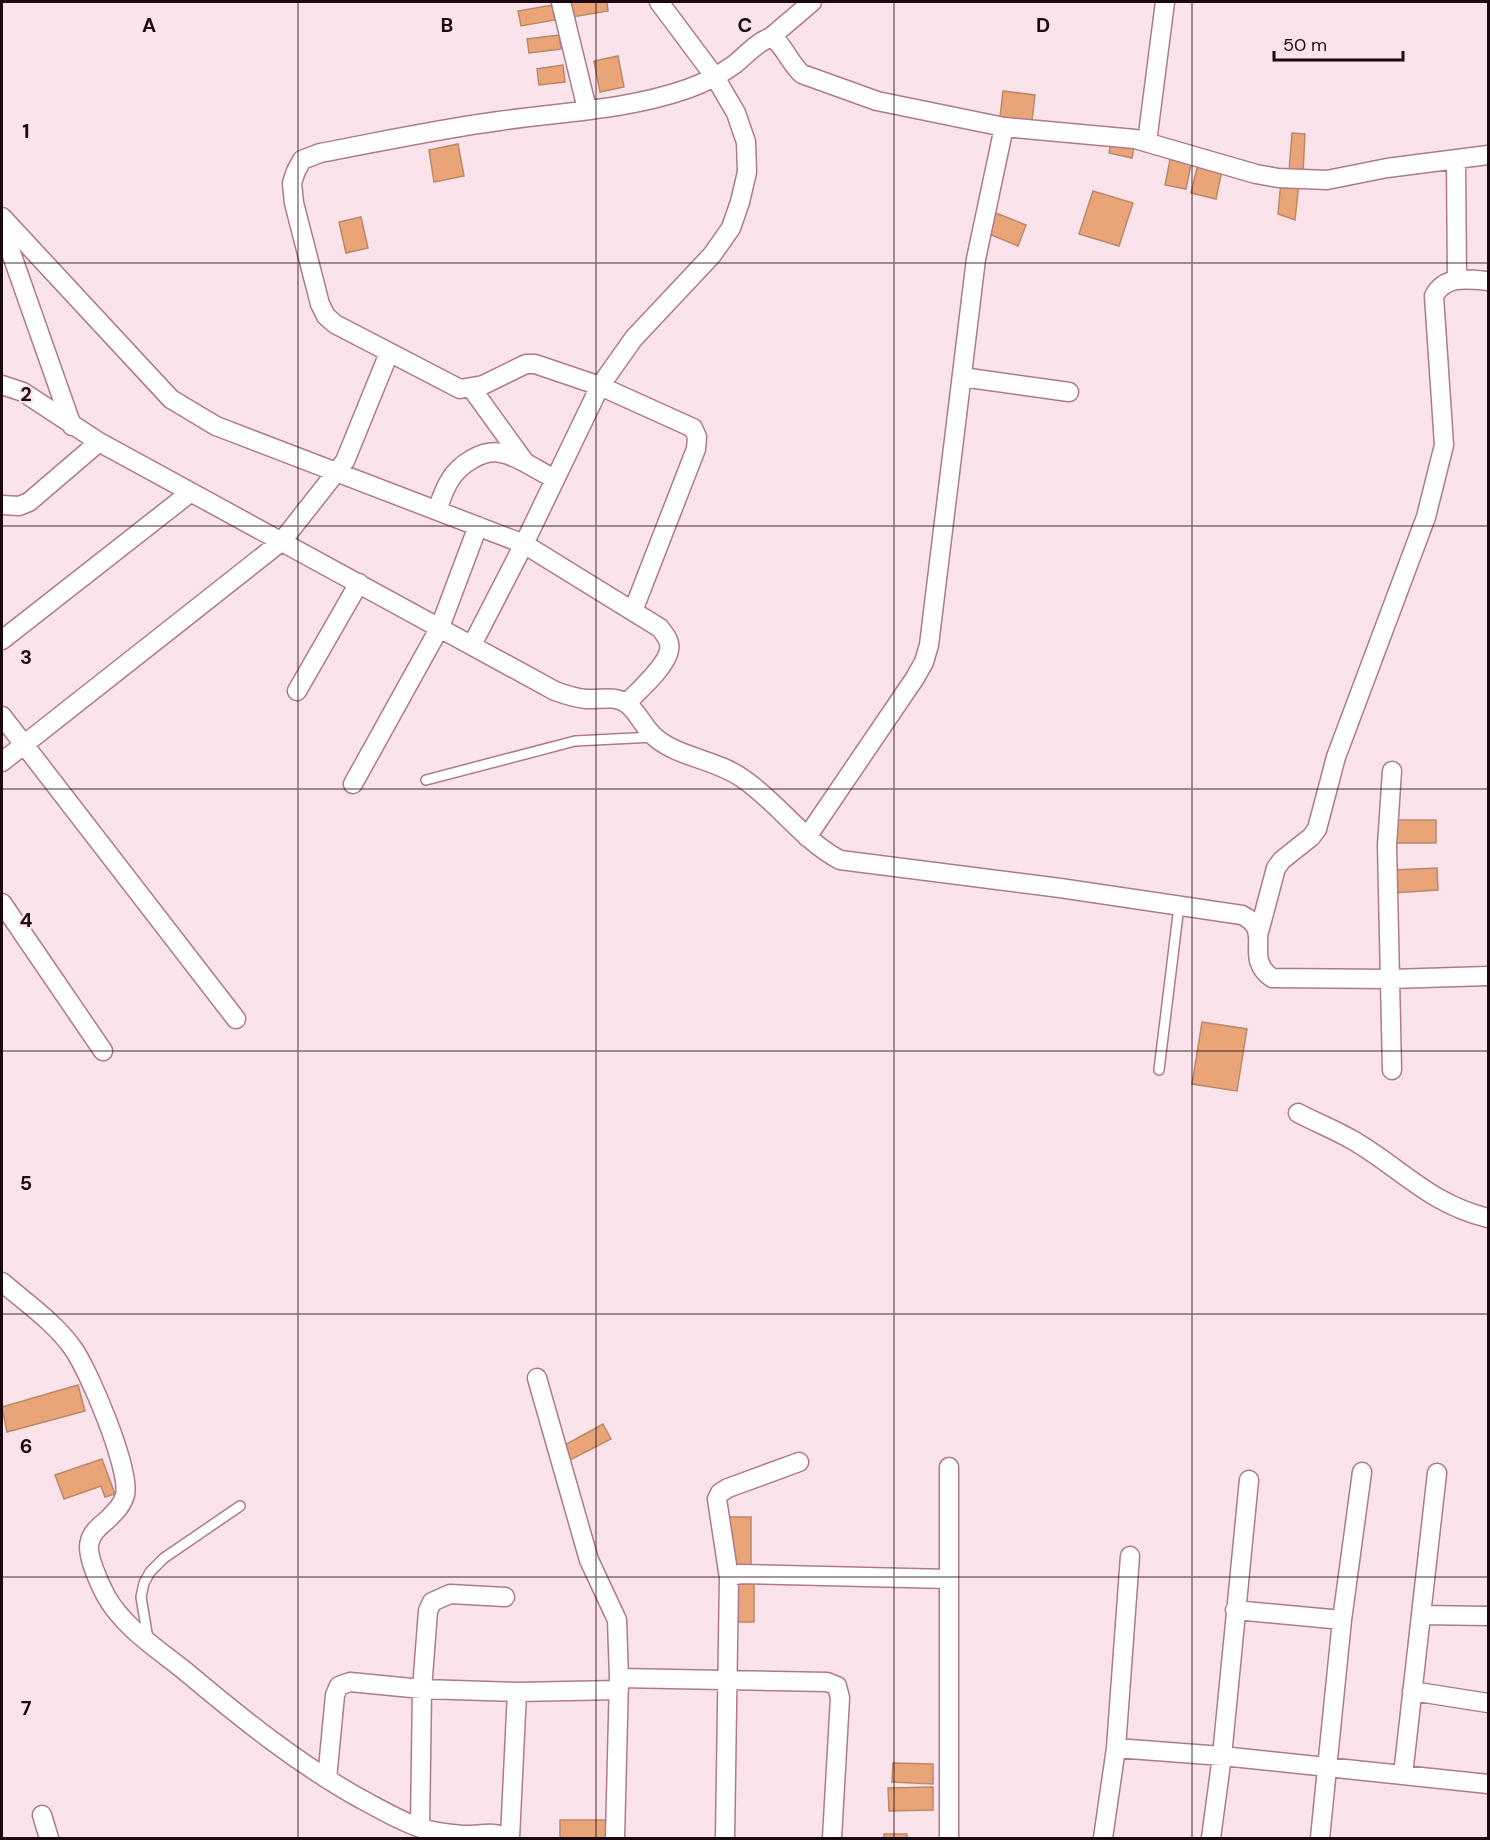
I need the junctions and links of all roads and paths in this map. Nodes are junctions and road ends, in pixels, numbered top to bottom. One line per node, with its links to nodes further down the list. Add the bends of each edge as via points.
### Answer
1 (561, 2): 7 (street)
2 (660, 2): 6 (street)
3 (812, 2): 5 (street)
4 (1166, 2): 9 (street)
5 (771, 37): 6 (street); 8 (street, via 802,74 877,101)
6 (716, 77): 7 (street, via 657,98); 19 (street, via 736,113 746,142 747,172 731,228 712,255 634,338)
7 (587, 109): 16 (street, via 320,153 302,160 292,183 294,203 323,310 335,324)
8 (1004, 127): 9 (street); 17 (street, via 976,260)
9 (1147, 142): 11 (street, via 1256,174 1305,180 1327,180)
10 (1488, 155): 11 (street)
11 (1456, 159): 14 (street)
12 (2, 218): 25 (street, via 171,399 216,426)
13 (2, 227): 22 (street)
14 (1457, 280): 15 (street); 50 (street, via 1443,284 1434,296 1444,445 1426,517 1336,757 1320,820 1311,837 1276,868)
15 (1488, 281)
16 (389, 353): 20 (street, via 460,389); 25 (street)
17 (962, 377): 21 (street); 47 (street, via 924,662)
18 (2, 385): 22 (street, via 23,392)
19 (600, 386): 20 (street, via 526,364); 26 (street); 34 (street, via 683,422 693,428 697,437 696,449)
20 (472, 388): 24 (street)
21 (1069, 392)
22 (72, 426): 23 (street)
23 (99, 442): 27 (street); 28 (street, via 29,502)
24 (527, 465): 26 (street); 29 (street, via 500,452 476,457 450,479)
25 (338, 472): 29 (street); 31 (street)
26 (555, 479): 32 (street)
27 (191, 492): 31 (street); 36 (street)
28 (2, 506)
29 (437, 510): 30 (street)
30 (478, 526): 32 (street); 35 (street)
31 (282, 541): 33 (street); 42 (street)
32 (524, 544): 34 (street); 37 (street)
33 (359, 583): 35 (street); 38 (street)
34 (633, 611): 39 (street, via 660,628 670,649)
35 (440, 627): 37 (street); 46 (street)
36 (2, 640)
37 (472, 645): 39 (street, via 571,697 604,698)
38 (297, 691)
39 (630, 707): 41 (street)
40 (2, 716): 42 (street)
41 (649, 732): 45 (lane, via 575,741); 47 (street, via 664,744 727,768 744,779)
42 (23, 744): 43 (street); 53 (street)
43 (2, 762)
44 (1392, 771): 52 (street, via 1387,845)
45 (426, 780)
46 (353, 784)
47 (807, 837): 49 (street, via 840,860)
48 (2, 903): 54 (street)
49 (1179, 906): 50 (street, via 1242,915 1252,920); 55 (lane)
50 (1259, 932): 52 (street, via 1257,959 1263,972 1272,978)
51 (1488, 976): 52 (street)
52 (1391, 979): 56 (street)
53 (236, 1018)
54 (103, 1051)
55 (1159, 1070)
56 (1392, 1070)
57 (1298, 1113): 58 (street, via 1356,1142 1449,1205)
58 (1488, 1218)
59 (2, 1282): 75 (street, via 72,1346 84,1365 120,1457 125,1480 120,1508 95,1531 89,1541 89,1552 116,1611)
60 (537, 1378): 77 (street, via 589,1560 617,1620)
61 (799, 1462): 68 (street, via 720,1493 717,1499)
62 (949, 1467): 69 (street)
63 (1362, 1472): 74 (street)
64 (1437, 1473): 72 (street)
65 (1249, 1480): 71 (street)
66 (240, 1506): 75 (lane, via 164,1558 150,1572 141,1597)
67 (1130, 1556): 82 (street)
68 (729, 1578): 69 (street, via 739,1574); 76 (street)
69 (949, 1579): 95 (street)
70 (505, 1597): 78 (street, via 450,1594 432,1602)
71 (1235, 1610): 74 (street); 83 (street)
72 (1421, 1615): 73 (street); 79 (street)
73 (1488, 1616)
74 (1342, 1620): 84 (street)
75 (148, 1642): 86 (street)
76 (726, 1680): 77 (street); 93 (street); 94 (street, via 827,1682 837,1686 840,1698)
77 (619, 1684): 80 (street); 92 (street)
78 (422, 1689): 80 (street); 86 (street, via 358,1682 339,1686); 89 (street)
79 (1412, 1691): 81 (street); 85 (street)
80 (517, 1692): 91 (street)
81 (1488, 1703)
82 (1116, 1748): 83 (street); 96 (street)
83 (1222, 1756): 84 (street); 97 (street)
84 (1327, 1766): 85 (street); 98 (street)
85 (1403, 1775): 87 (street)
86 (327, 1779): 89 (street)
87 (1488, 1784)
88 (42, 1815): 90 (street)
89 (423, 1833): 91 (street, via 499,1834)
90 (49, 1839)
91 (509, 1839)
92 (615, 1839)
93 (724, 1839)
94 (832, 1839)
95 (949, 1839)
96 (1103, 1839)
97 (1211, 1839)
98 (1320, 1839)

